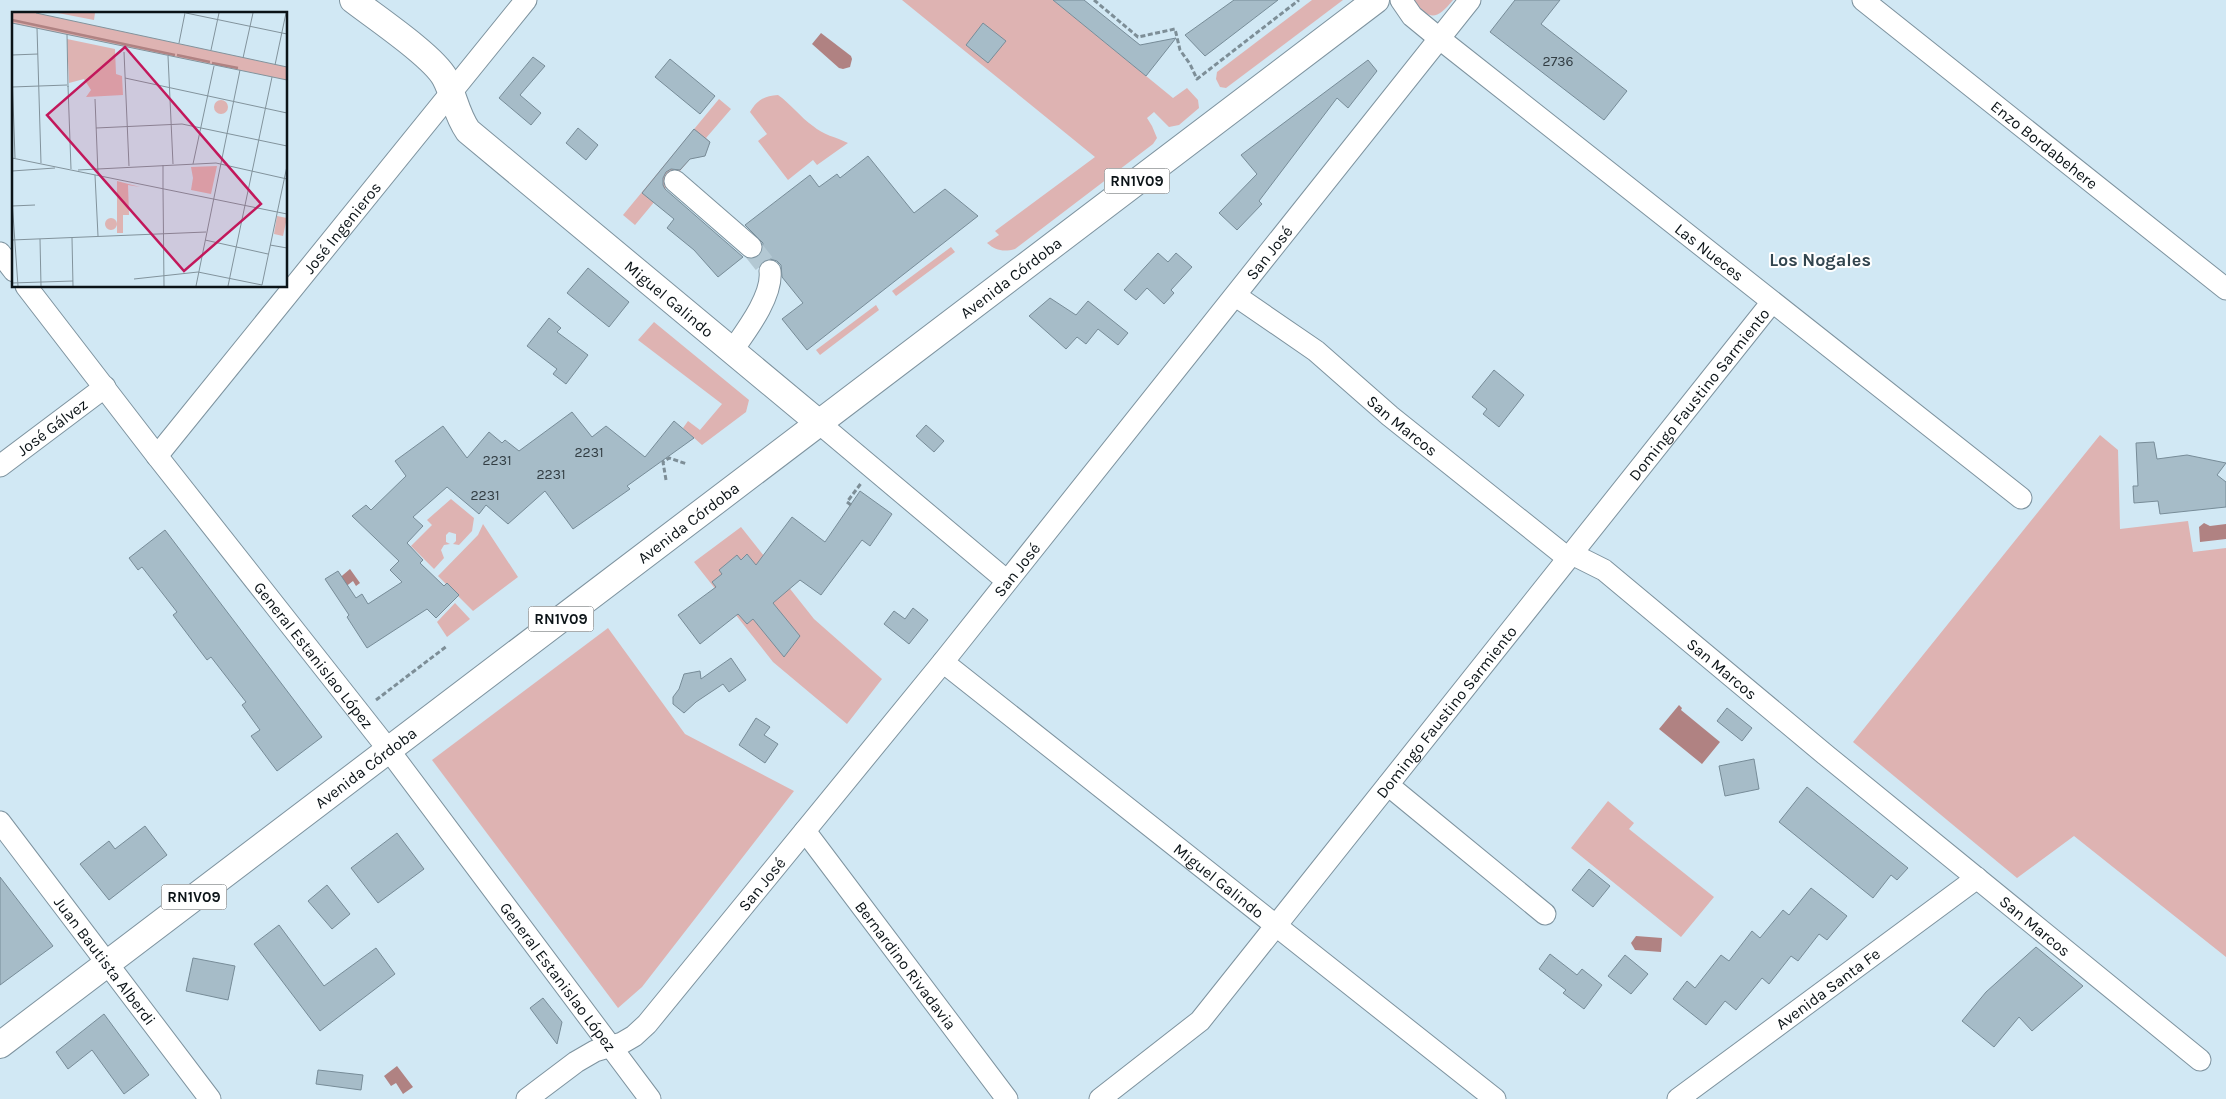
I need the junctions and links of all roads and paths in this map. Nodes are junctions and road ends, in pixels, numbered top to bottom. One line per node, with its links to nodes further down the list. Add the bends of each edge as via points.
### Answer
1 (353, 0): 10 (main road, Miguel Galindo, via 434,63 445,77)
2 (526, 0): 10 (street, José Ingenieros)
3 (1094, 0): 4 (path, via 1138,37 1175,29 1180,50 1197,79)
4 (1299, 0)
5 (1376, 0): 22 (main road, Avenida Córdoba / RN1V09)
6 (1401, 0): 9 (street, Las Nueces, via 1412,16)
7 (1470, 0): 9 (street, San José)
8 (1863, 0): 17 (street, Enzo Bordabehere)
9 (1440, 39): 18 (street, San José); 19 (street, Las Nueces)
10 (450, 94): 20 (main road, Miguel Galindo, via 459,119 468,131); 23 (street, José Ingenieros)
11 (675, 181): 12 (street)
12 (751, 247)
13 (0, 253): 14 (street)
14 (12, 268)
15 (770, 271): 20 (street, via 771,280 764,298 749,328)
16 (28, 288): 21 (street, General Estanislao López)
17 (2226, 289)
18 (1236, 296): 30 (street, San Marcos, via 1316,351 1390,416 1564,555); 31 (street, San José)
19 (1772, 302): 28 (street, Las Nueces); 30 (street, Domingo Faustino Sarmiento)
20 (732, 351): 22 (main road, Miguel Galindo)
21 (105, 387): 23 (street, General Estanislao López); 25 (street, José Gálvez)
22 (819, 423): 26 (street, Miguel Galindo); 35 (main road, Avenida Córdoba / RN1V09)
23 (157, 456): 34 (street, General Estanislao López)
24 (687, 464): 27 (path, via 669,458 665,460)
25 (0, 466)
26 (872, 468): 29 (path, via 847,502); 31 (street, Miguel Galindo)
27 (666, 480)
28 (2021, 498)
29 (851, 504)
30 (1572, 554): 36 (street, Domingo Faustino Sarmiento); 39 (street, San Marcos, via 1604,570)
31 (1008, 581): 33 (street, San José)
32 (447, 646): 34 (path)
33 (943, 662): 38 (street, San José); 41 (street, Miguel Galindo)
34 (359, 713): 35 (street, General Estanislao López)
35 (388, 749): 42 (main road, Avenida Córdoba / RN1V09); 44 (street, General Estanislao López)
36 (1388, 785): 40 (street); 41 (street, Domingo Faustino Sarmiento)
37 (0, 822): 42 (street, Juan Bautista Alberdi)
38 (805, 831): 44 (street, San José, via 646,1024 634,1036); 49 (street, Bernardino Rivadavia)
39 (1977, 878): 45 (street, San Marcos); 52 (street, Avenida Santa Fe)
40 (1545, 914)
41 (1276, 926): 50 (street, Domingo Faustino Sarmiento, via 1200,1022); 51 (street, Miguel Galindo)
42 (108, 963): 43 (main road, Avenida Córdoba / RN1V09); 46 (street, Juan Bautista Alberdi)
43 (0, 1045)
44 (610, 1046): 47 (street, San José, via 576,1062); 48 (street, General Estanislao López)
45 (2200, 1060)
46 (210, 1099)
47 (528, 1099)
48 (650, 1099)
49 (1007, 1099)
50 (1100, 1099)
51 (1495, 1099)
52 (1678, 1099)

